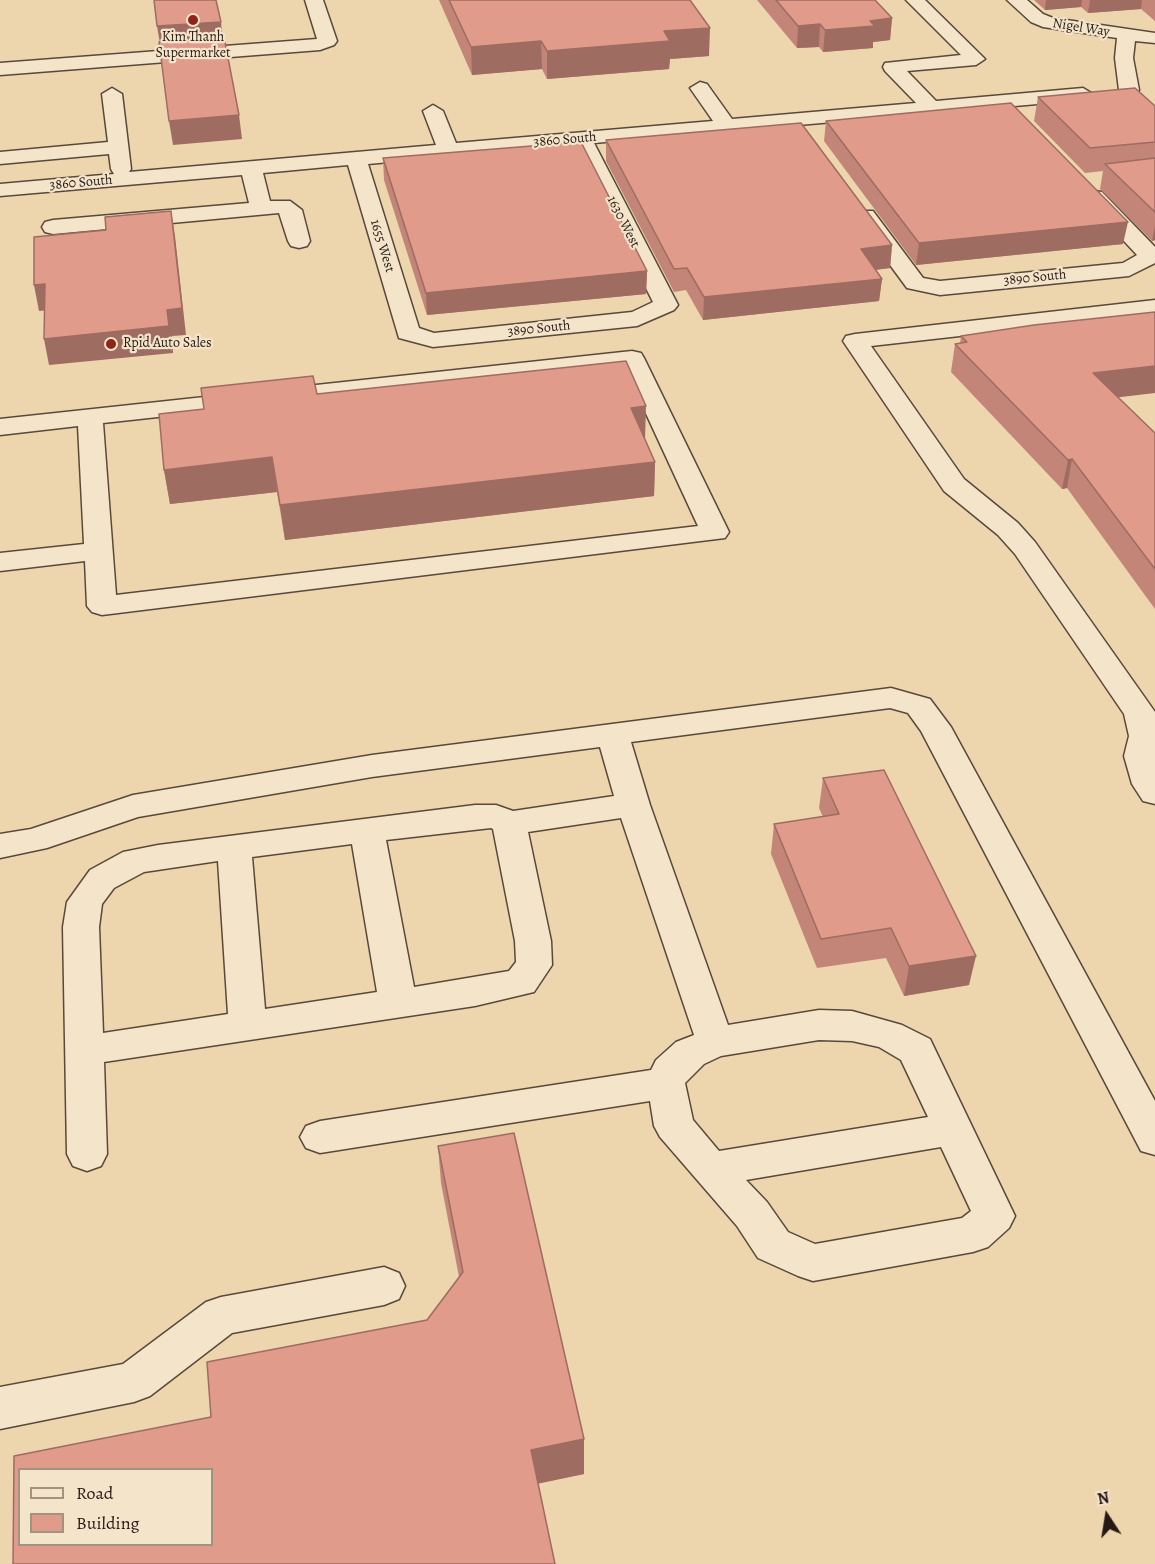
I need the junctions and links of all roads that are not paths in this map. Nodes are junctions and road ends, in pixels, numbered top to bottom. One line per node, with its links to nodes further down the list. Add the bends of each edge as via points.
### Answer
1 (314, 0): 7 (street, via 328,41 320,44)
2 (915, 0): 12 (street, via 976,59 891,67)
3 (1016, 0): 4 (street, Nigel Way, via 1037,18 1064,27)
4 (1126, 35): 5 (street, Nigel Way); 10 (street, Nigel Way, via 1124,58)
5 (1155, 38)
6 (1151, 58): 10 (street)
7 (0, 69)
8 (700, 88): 16 (street)
9 (112, 94): 19 (street)
10 (1136, 95): 11 (street, 3860 South)
11 (1000, 101): 12 (street, 3860 South); 15 (street)
12 (931, 107): 14 (street, 3860 South)
13 (433, 111): 20 (street)
14 (794, 119): 16 (street, 3860 South); 18 (street)
15 (1019, 120)
16 (726, 126): 17 (street, 3860 South)
17 (581, 138): 20 (street, 3860 South); 31 (street, 1630 West)
18 (809, 140)
19 (118, 147): 21 (street); 24 (street)
20 (448, 150): 22 (street, 3860 South)
21 (0, 158)
22 (356, 159): 23 (street, 3860 South); 33 (street, 1655 West)
23 (251, 168): 24 (street, 3860 South); 28 (street)
24 (122, 179): 26 (street, 3860 South)
25 (1101, 180): 27 (street, 3890 South, via 1079,182 1151,256 1129,268 940,288 915,283)
26 (0, 190)
27 (856, 203)
28 (261, 208): 29 (street); 30 (street, via 282,206 291,210)
29 (53, 226)
30 (299, 241)
31 (666, 305): 33 (street, 3890 South, via 637,319 433,340)
32 (1155, 308): 39 (street, via 855,341 954,485 1025,548 1140,713 1145,736 1140,756)
33 (408, 333)
34 (90, 417): 35 (street); 36 (street); 36 (street, via 632,358 715,532 102,606)
35 (0, 427)
36 (99, 550): 37 (street)
37 (0, 562)
38 (613, 734): 40 (street); 43 (street, via 372,766 133,806 35,840); 52 (street, via 891,698 919,706 934,727)
39 (1155, 793)
40 (633, 805): 41 (street); 47 (street)
41 (509, 823): 42 (street, via 496,816 475,817); 45 (street, via 534,965 521,982)
42 (366, 831): 44 (street); 45 (street)
43 (0, 846)
44 (234, 848): 46 (street); 48 (street, via 135,861 102,879 86,902 81,927)
45 (398, 1003): 46 (street)
46 (248, 1026): 48 (street)
47 (715, 1042): 49 (street, via 690,1053 670,1071); 50 (street, via 819,1025 852,1026 889,1035 916,1050)
48 (85, 1050): 53 (street)
49 (666, 1083): 51 (street); 54 (street, via 674,1126)
50 (952, 1129): 54 (street); 54 (street, via 994,1216 973,1234 813,1263 773,1245 752,1214)
51 (320, 1137)
52 (1155, 1139)
53 (87, 1154)
54 (710, 1169)
55 (384, 1286): 56 (street, via 221,1316 134,1382)
56 (0, 1408)

